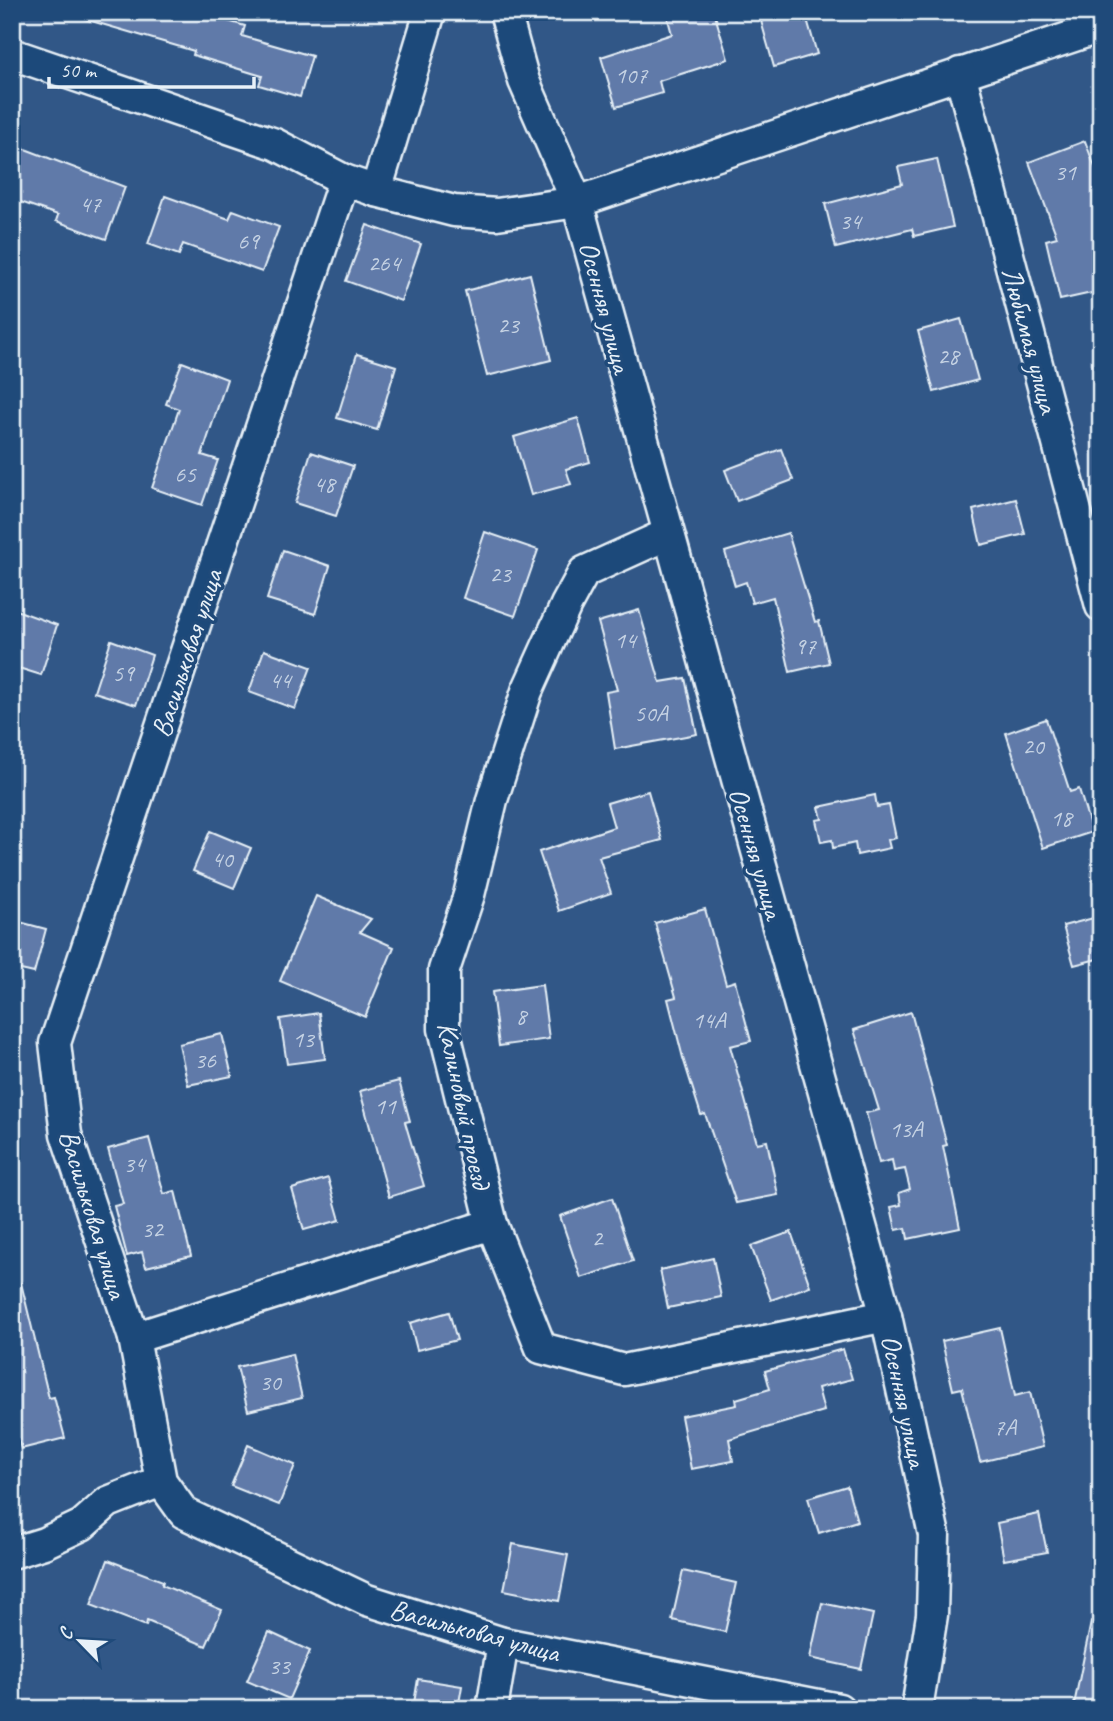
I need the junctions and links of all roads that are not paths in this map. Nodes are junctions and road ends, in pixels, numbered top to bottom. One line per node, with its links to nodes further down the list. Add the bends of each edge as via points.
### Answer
1 (430, 12): 7 (street)
2 (505, 12): 8 (street, Осенняя улица, via 524,81)
3 (1101, 27): 5 (street)
4 (12, 54): 6 (street, via 275,144)
5 (960, 73): 8 (street); 10 (street, Любимая улица)
6 (344, 180): 7 (street); 13 (street, Васильковая улица, via 55,1043 66,1133)
7 (376, 191): 8 (street, via 454,211 497,214)
8 (577, 202): 9 (street, Осенняя улица)
9 (668, 534): 11 (street, Калиновый проезд, via 584,572 566,604 527,691 444,970 444,1029); 12 (street, Осенняя улица)
10 (1101, 606)
11 (492, 1224): 12 (street, Калиновый проезд, via 541,1348 624,1370); 13 (street)
12 (886, 1316): 19 (street, Осенняя улица, via 934,1535 932,1615)
13 (134, 1338): 14 (street, Васильковая улица)
14 (161, 1481): 15 (street, via 108,1502 82,1525); 16 (street, Васильковая улица, via 184,1513 232,1538 367,1600)
15 (12, 1553)
16 (503, 1643): 17 (street); 18 (street, Васильковая улица)
17 (492, 1709)
18 (839, 1709)
19 (917, 1709)

